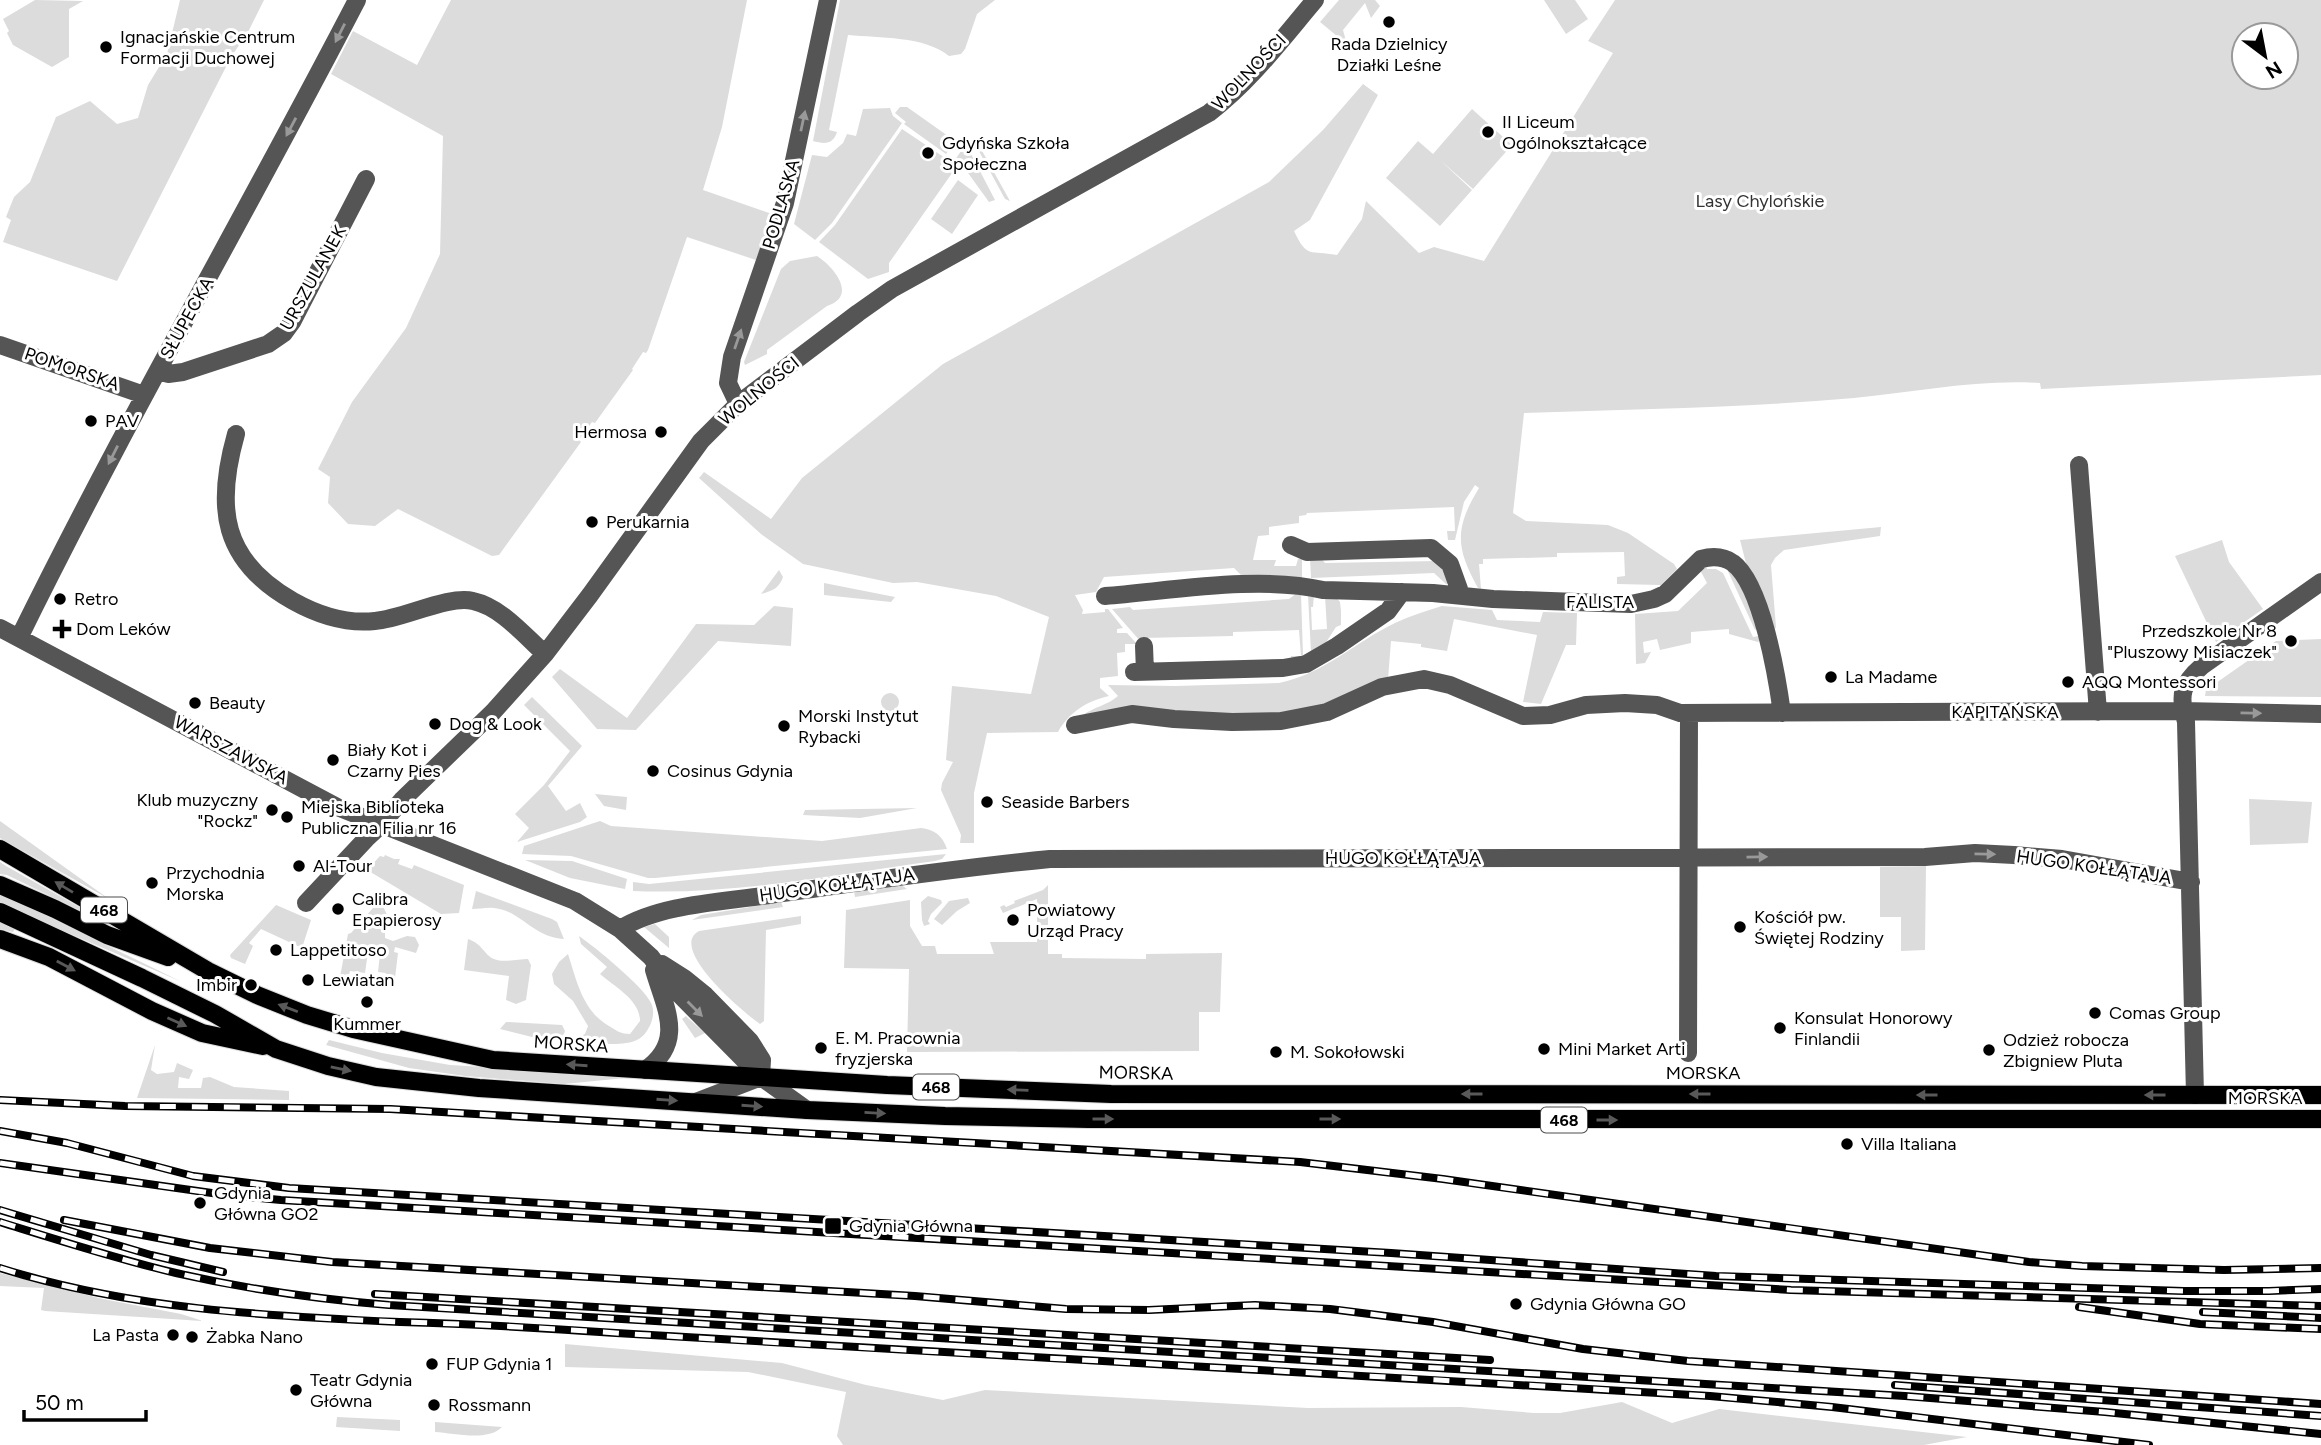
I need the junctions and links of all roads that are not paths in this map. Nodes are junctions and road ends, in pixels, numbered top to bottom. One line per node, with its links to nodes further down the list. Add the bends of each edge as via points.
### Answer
1 (357, 0): 6 (street, SŁUPECKA, one-way to 6)
2 (828, 0): 8 (street, PODLASKA, one-way to 2, via 728,383 732,357 785,203)
3 (1315, 0): 8 (street, WOLNOŚCI, via 1240,86 1209,113 891,289)
4 (366, 179): 6 (street, URSZULANEK, via 284,333 268,344 183,372)
5 (0, 345): 7 (street, POMORSKA)
6 (158, 371): 7 (street, SŁUPECKA)
7 (144, 395): 17 (street, SŁUPECKA, one-way to 17)
8 (738, 404): 19 (street, WOLNOŚCI, via 701,441)
9 (236, 434): 19 (street, via 224,490 228,527 238,551 269,587 313,611 356,621 387,620 452,601 472,600 494,609)
10 (2079, 465): 21 (street)
11 (1291, 545): 14 (street, via 1307,552 1431,548 1450,564)
12 (2321, 582): 20 (street, via 2187,679)
13 (1402, 592): 14 (street, FALISTA); 15 (street, FALISTA, via 1242,585); 18 (street, via 1388,611 1306,664 1140,672)
14 (1459, 595): 23 (street, FALISTA, via 1642,602 1665,594 1701,559 1724,558 1742,572 1770,642)
15 (1105, 597)
16 (0, 628): 17 (street, WARSZAWSKA)
17 (19, 638): 26 (street, WARSZAWSKA, via 337,807)
18 (1144, 646)
19 (545, 654): 26 (street, WOLNOŚCI)
20 (2183, 711): 21 (street, KAPITAŃSKA); 24 (street, KAPITAŃSKA, one-way to 24); 29 (street)
21 (2098, 712): 23 (street, KAPITAŃSKA)
22 (1689, 713): 23 (street, KAPITAŃSKA); 25 (street, KAPITAŃSKA, via 1625,703 1523,716 1424,679 1382,687 1327,712 1281,721 1132,715); 28 (street)
23 (1782, 713)
24 (2321, 714)
25 (1075, 725)
26 (381, 825): 31 (street, WOLNOŚCI); 33 (street, WARSZAWSKA, via 575,901)
27 (0, 849): 36 (main road, MORSKA / 468, one-way to 27)
28 (1689, 857): 29 (street, HUGO KOŁŁĄTAJA, one-way to 29, via 1975,853 2062,859); 33 (street, HUGO KOŁŁĄTAJA, via 1050,859 697,906 635,919); 38 (street)
29 (2191, 882): 41 (street)
30 (0, 885): 36 (main road, via 107,935)
31 (306, 903)
32 (0, 912): 37 (main road, MORSKA / 468, via 203,1008)
33 (620, 929): 35 (street, WARSZAWSKA)
34 (0, 939): 37 (main road, one-way to 37, via 49,957 202,1033)
35 (651, 957): 39 (street, WARSZAWSKA, via 666,1003 669,1033 667,1047); 40 (street, WARSZAWSKA, via 680,994)
36 (208, 971): 39 (main road, MORSKA / 468, one-way to 36, via 493,1060 414,1043 307,1015)
37 (276, 1049): 43 (main road, MORSKA / 468, one-way to 43, via 376,1077)
38 (1688, 1053)
39 (645, 1070): 40 (main road, MORSKA / 468)
40 (761, 1077): 41 (main road, MORSKA / 468, one-way to 40, via 1151,1094); 43 (street); 44 (street, WARSZAWSKA)
41 (2195, 1095): 42 (main road, MORSKA / 468)
42 (2321, 1095)
43 (696, 1102): 44 (main road, MORSKA / 468, one-way to 44)
44 (807, 1110): 45 (main road, MORSKA / 468, one-way to 45, via 1088,1119)
45 (2321, 1119)

